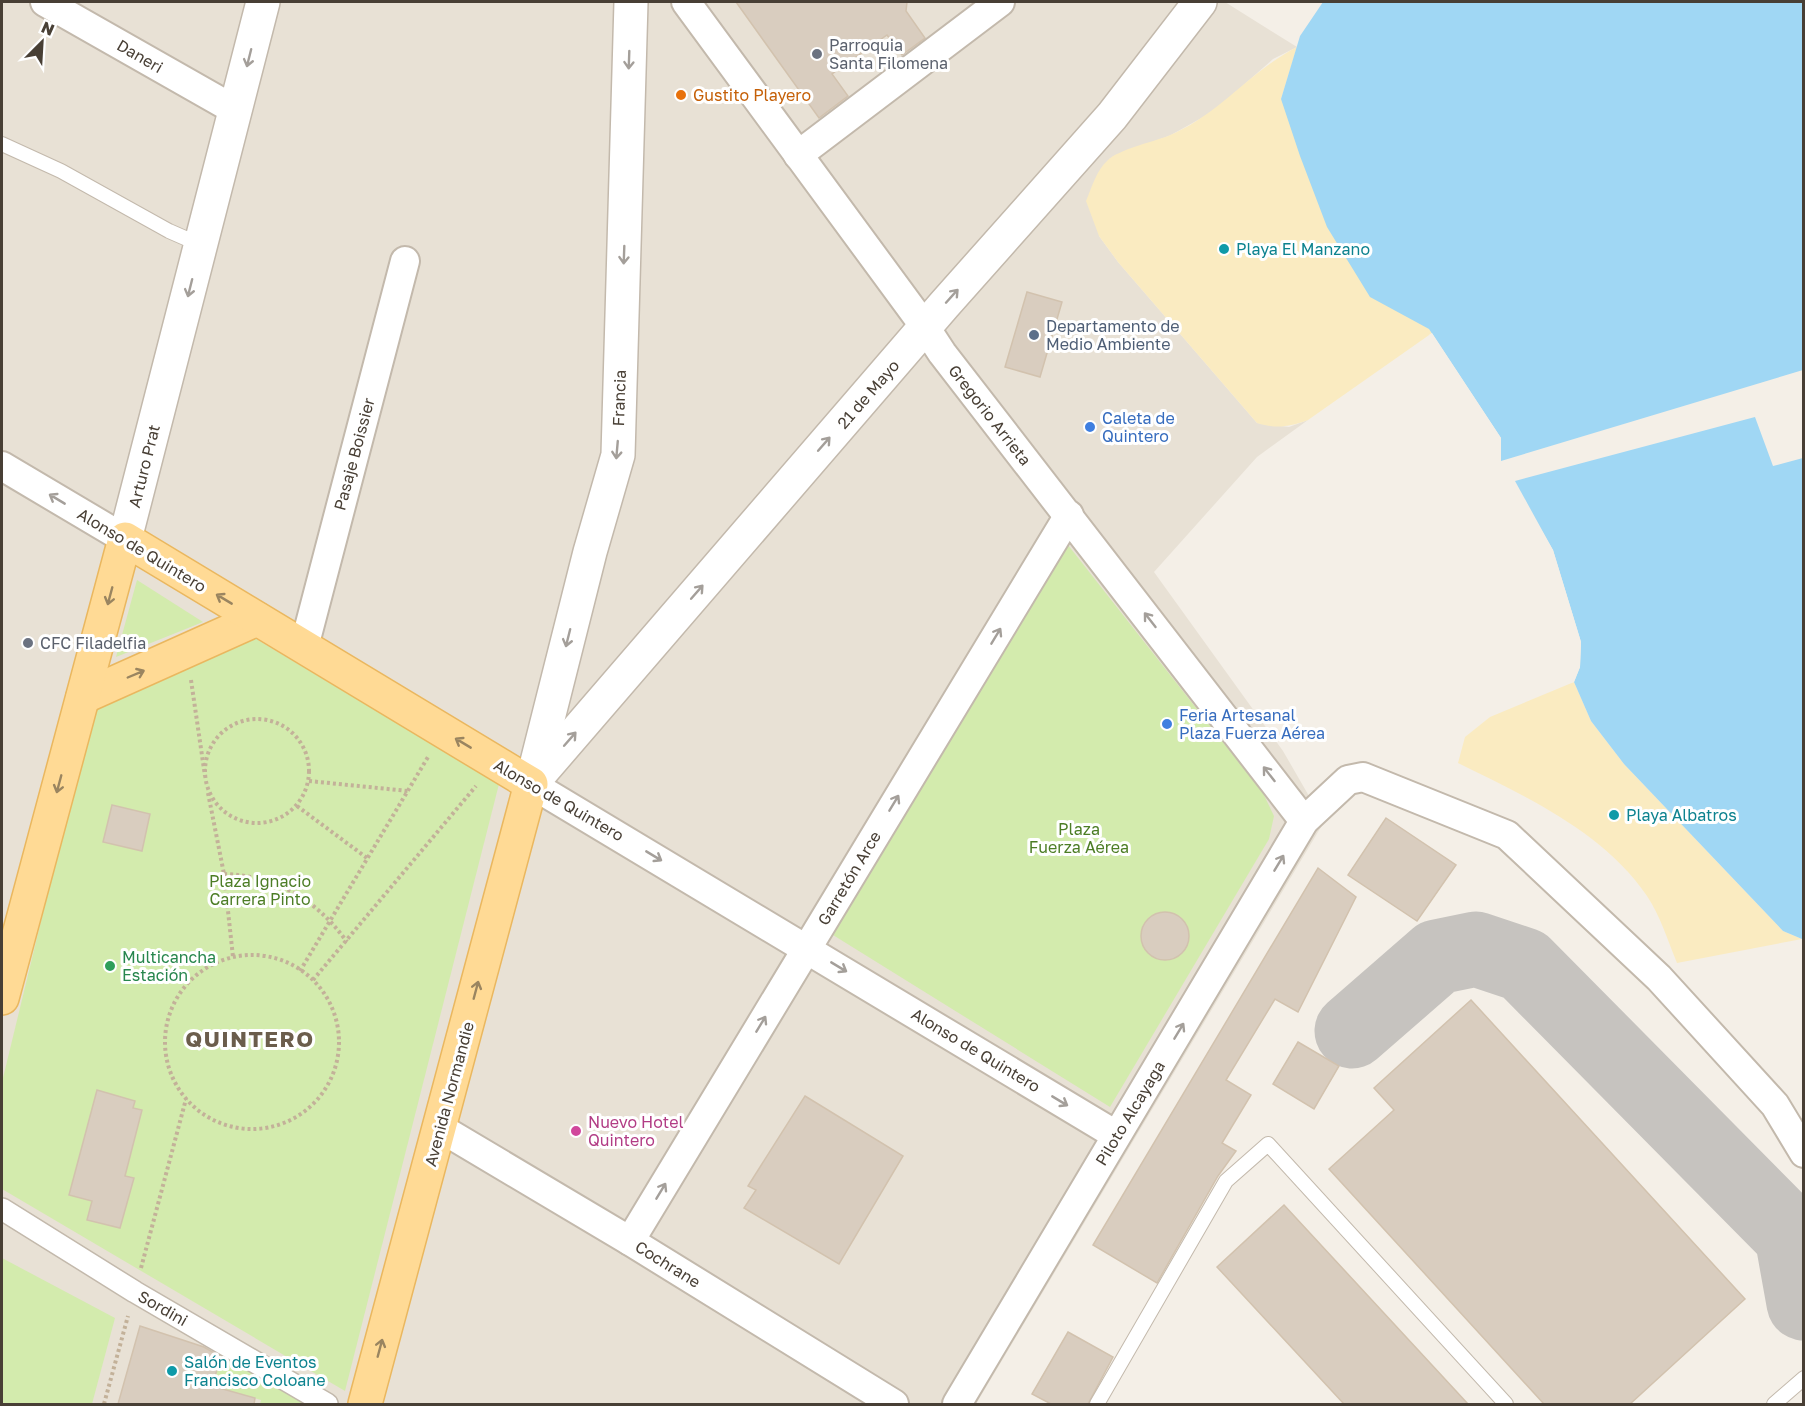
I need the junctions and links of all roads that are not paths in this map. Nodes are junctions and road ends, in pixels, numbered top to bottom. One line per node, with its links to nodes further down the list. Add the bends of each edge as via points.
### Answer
1 (45, 2): 7 (street, Daneri)
2 (263, 2): 7 (street, Arturo Prat, one-way to 7)
3 (631, 2): 19 (street, Francia, one-way to 19, via 618,455)
4 (686, 2): 9 (street, Gregorio Arrieta)
5 (1000, 2): 9 (street)
6 (1200, 2): 12 (street, 21 de Mayo, one-way to 6, via 1112,116)
7 (236, 110): 10 (street, Arturo Prat)
8 (2, 144): 10 (lane)
9 (798, 155): 12 (street, Gregorio Arrieta)
10 (201, 245): 15 (street, Arturo Prat, one-way to 15)
11 (405, 261): 17 (street, Pasaje Boissier)
12 (925, 327): 14 (street, Gregorio Arrieta); 19 (street, 21 de Mayo, one-way to 12)
13 (2, 466): 15 (street, Alonso de Quintero, one-way to 13)
14 (1069, 515): 20 (street, Gregorio Arrieta, one-way to 14); 21 (street, Garretón Arce, one-way to 14)
15 (125, 539): 16 (main road, Alonso de Quintero, one-way to 15); 18 (main road, Arturo Prat, one-way to 18)
16 (257, 619): 17 (main road, Alonso de Quintero); 18 (main road, one-way to 16)
17 (304, 647): 19 (main road, Alonso de Quintero, one-way to 17)
18 (83, 697): 22 (main road, Arturo Prat, one-way to 22)
19 (531, 784): 21 (street, Alonso de Quintero, one-way to 21); 23 (main road, Avenida Normandie, one-way to 19)
20 (1304, 821): 24 (street, Piloto Alcayaga, one-way to 20); 25 (street, Piloto Alcayaga, via 1348,780 1363,777 1507,835 1659,978 1775,1105)
21 (807, 947): 24 (street, Alonso de Quintero, one-way to 24); 27 (street, Garretón Arce, one-way to 21)
22 (2, 998)
23 (440, 1128): 27 (street, Cochrane); 30 (main road, Avenida Normandie, one-way to 23)
24 (1116, 1135): 32 (street, Piloto Alcayaga)
25 (1803, 1153)
26 (2, 1209): 29 (street, Sordini)
27 (630, 1241): 31 (street, Cochrane)
28 (1803, 1378): 35 (lane)
29 (327, 1404)
30 (365, 1404)
31 (894, 1404)
32 (957, 1404)
33 (1097, 1404): 34 (lane, via 1226,1181 1268,1144)
34 (1506, 1404)
35 (1774, 1404)

